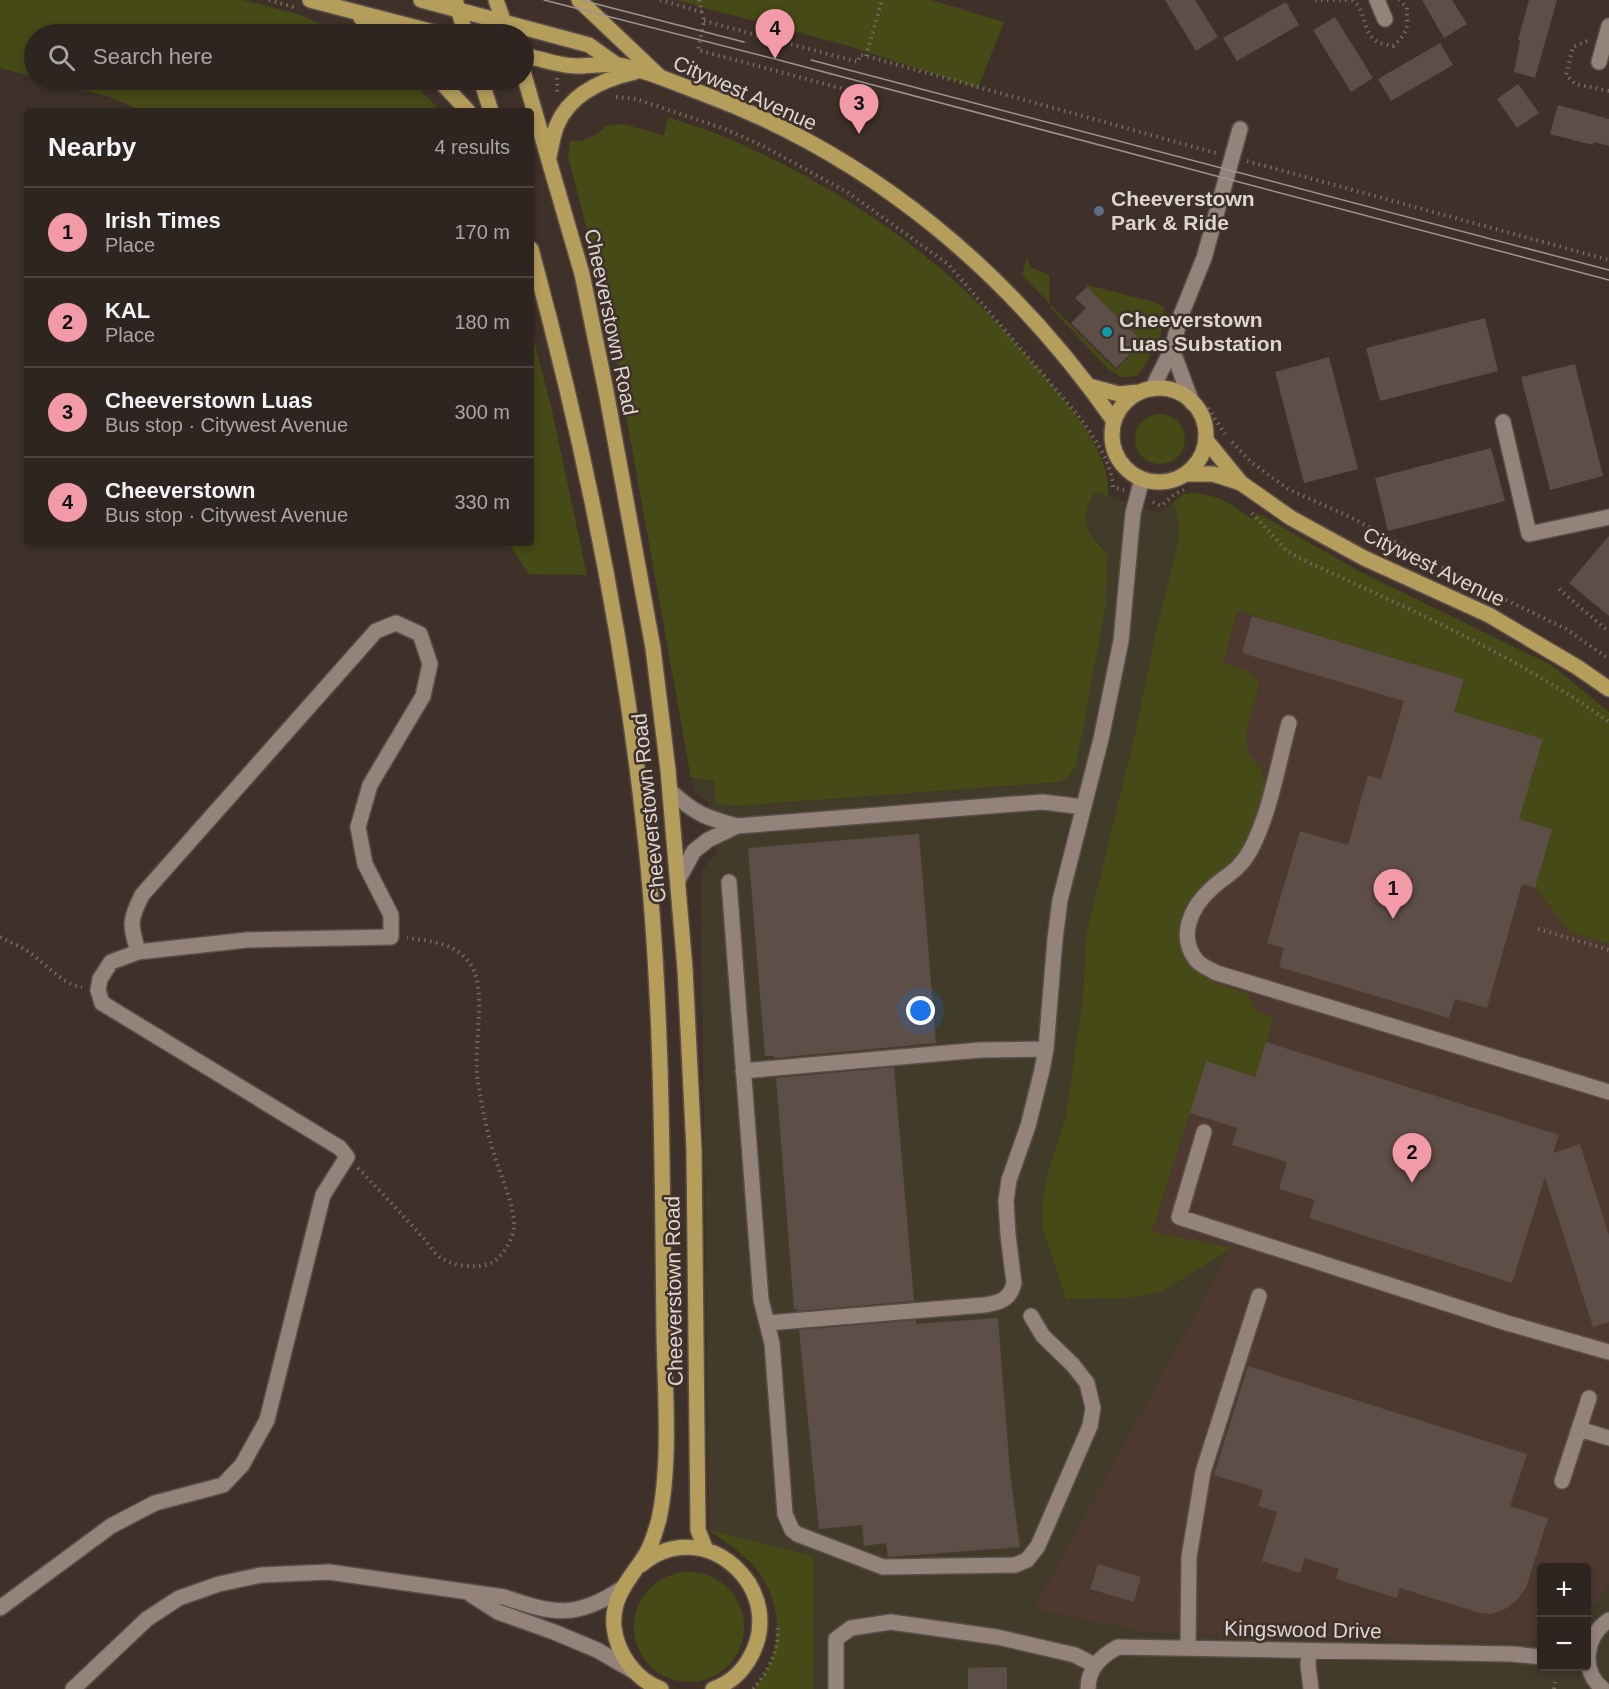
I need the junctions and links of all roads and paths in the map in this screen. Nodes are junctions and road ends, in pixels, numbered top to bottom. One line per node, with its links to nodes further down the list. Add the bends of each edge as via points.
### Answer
1 (310, 0): 12 (main road)
2 (421, 0): 11 (main road, Citywest Avenue)
3 (495, 0): 20 (main road)
4 (579, 0): 29 (main road)
5 (660, 0): 13 (path)
6 (699, 0): 13 (path)
7 (882, 0): 23 (path)
8 (1315, 0): 9 (path)
9 (1348, 0)
10 (1377, 0): 14 (street)
11 (456, 5): 18 (main road); 19 (main road, Citywest Avenue)
12 (349, 10): 16 (main road); 17 (main road)
13 (702, 12): 15 (path)
14 (1385, 19)
15 (704, 21): 25 (path); 36 (path, via 698,50)
16 (371, 24)
17 (403, 24)
18 (463, 24)
19 (497, 24)
20 (504, 24)
21 (1609, 26): 26 (street)
22 (534, 34): 27 (main road, Citywest Avenue, via 589,45)
23 (866, 56)
24 (534, 57): 27 (main road, Citywest Avenue, via 574,66)
25 (858, 62)
26 (1599, 62)
27 (617, 65): 28 (main road, Citywest Avenue)
28 (638, 71): 29 (main road, Citywest Avenue); 31 (main road)
29 (662, 79): 47 (main road, Citywest Avenue, via 759,117 866,175 910,205 996,280)
30 (556, 80): 32 (path)
31 (605, 81): 37 (path); 44 (main road, via 566,109 556,126)
32 (548, 82)
33 (448, 90): 39 (main road)
34 (484, 90): 40 (main road)
35 (528, 90): 41 (main road, Cheeverstown Road)
36 (851, 91)
37 (616, 97): 38 (path); 55 (path, via 636,99 682,114 763,146 847,192 948,264 1077,414 1094,437 1112,474 1113,487)
38 (605, 99)
39 (465, 108)
40 (490, 108)
41 (534, 108)
42 (534, 109): 44 (main road, Cheeverstown Road)
43 (1240, 129): 46 (street, via 1204,258)
44 (549, 159): 64 (main road, Cheeverstown Road, via 582,274 606,391 653,648)
45 (534, 261): 89 (main road, Cheeverstown Road, via 595,510 632,732 653,930 662,1086 664,1489 647,1553)
46 (1172, 349): 48 (street); 49 (street)
47 (1089, 386): 48 (main road, via 1119,394); 50 (main road, Citywest Avenue)
48 (1146, 390): 49 (main road, via 1163,389); 50 (main road, via 1129,399)
49 (1199, 402): 52 (main road); 60 (path, via 1251,462 1288,489 1566,628)
50 (1114, 421): 55 (main road, via 1114,449)
51 (1503, 422): 57 (street, via 1529,534)
52 (1206, 440): 53 (main road); 54 (main road, Citywest Avenue)
53 (1185, 482): 54 (main road, Citywest Avenue, via 1213,474); 55 (main road, via 1157,482); 55 (path, via 1161,506)
54 (1241, 483): 61 (main road, Citywest Avenue, via 1291,518 1364,558 1490,615)
55 (1140, 487): 65 (street, via 1133,513 1121,640)
56 (1245, 508): 62 (path, via 1297,557 1489,648)
57 (1609, 518)
58 (1559, 589): 59 (path)
59 (1609, 632)
60 (1609, 659)
61 (1609, 689)
62 (1609, 722)
63 (1288, 723): 77 (street, via 1266,809 1250,851 1235,872 1212,887 1198,903 1188,922 1186,940 1198,962 1217,973)
64 (670, 791): 66 (street, via 702,816); 67 (main road, Cheeverstown Road)
65 (1083, 807): 66 (street, via 1015,804); 75 (street, via 1060,900)
66 (737, 826): 67 (street, via 694,851)
67 (678, 880): 88 (main road, Cheeverstown Road, via 694,1150 698,1530)
68 (729, 882): 76 (street)
69 (1538, 929): 72 (path)
70 (391, 937): 73 (street, via 247,940); 73 (street, via 391,915 365,864 358,827 370,785 423,696 430,664 420,633 396,623 376,631 142,895 130,926); 79 (path, via 450,947 469,962 479,987 475,1066 483,1115 514,1227 508,1246 493,1262 476,1266 457,1265 439,1257)
71 (0, 938): 74 (path, via 26,950 75,986)
72 (1609, 950)
73 (138, 952): 74 (street, via 111,962)
74 (98, 990): 79 (street, via 102,1003 340,1148)
75 (1046, 1049): 76 (street, via 980,1050); 82 (street, via 1038,1091 1009,1180 1006,1201 1014,1283 1005,1300)
76 (743, 1071): 82 (street, via 761,1299)
77 (1609, 1092)
78 (1204, 1132): 83 (street, via 1179,1217)
79 (347, 1157): 92 (street, via 323,1195 267,1420 242,1465 223,1485 155,1503 111,1526)
80 (1259, 1296): 96 (street, via 1203,1472 1189,1557)
81 (1031, 1316): 82 (street, via 1043,1336 1087,1383 1093,1408 1090,1426 1038,1546 1027,1560 1016,1565 883,1567 792,1530 785,1512)
82 (768, 1323)
83 (1609, 1352)
84 (1589, 1398): 85 (street)
85 (1579, 1429): 86 (street); 87 (street)
86 (1609, 1438)
87 (1562, 1481)
88 (706, 1550): 89 (main road, Cheeverstown Road, via 686,1547 666,1551 647,1559); 104 (main road, Cheeverstown Road, via 728,1560 747,1577 758,1600 761,1625 756,1649 742,1670)
89 (632, 1572): 90 (main road, Cheeverstown Road)
90 (621, 1589): 91 (street, via 602,1602 579,1610 558,1611); 101 (main road, Cheeverstown Road, via 614,1628 620,1652)
91 (464, 1590): 101 (street, via 498,1612 597,1650); 105 (street, via 329,1572 261,1575 219,1584 178,1598 147,1618)
92 (0, 1608)
93 (1609, 1620): 95 (street)
94 (777, 1622): 106 (path, via 773,1659)
95 (1591, 1641)
96 (1188, 1648): 97 (street, Kingswood Drive); 99 (street, Kingswood Drive, via 1118,1647)
97 (1309, 1651): 98 (street, Kingswood Drive); 109 (street)
98 (1537, 1656)
99 (1094, 1665): 107 (street, via 1075,1655 997,1637 891,1622 851,1628 836,1639); 108 (street)
100 (1590, 1671): 111 (street)
101 (635, 1672): 103 (main road, Cheeverstown Road)
102 (1555, 1682): 110 (path)
103 (657, 1688)
104 (719, 1688)
105 (74, 1689)
106 (753, 1689)
107 (837, 1689)
108 (1088, 1689)
109 (1311, 1689)
110 (1554, 1689)
111 (1603, 1689)

